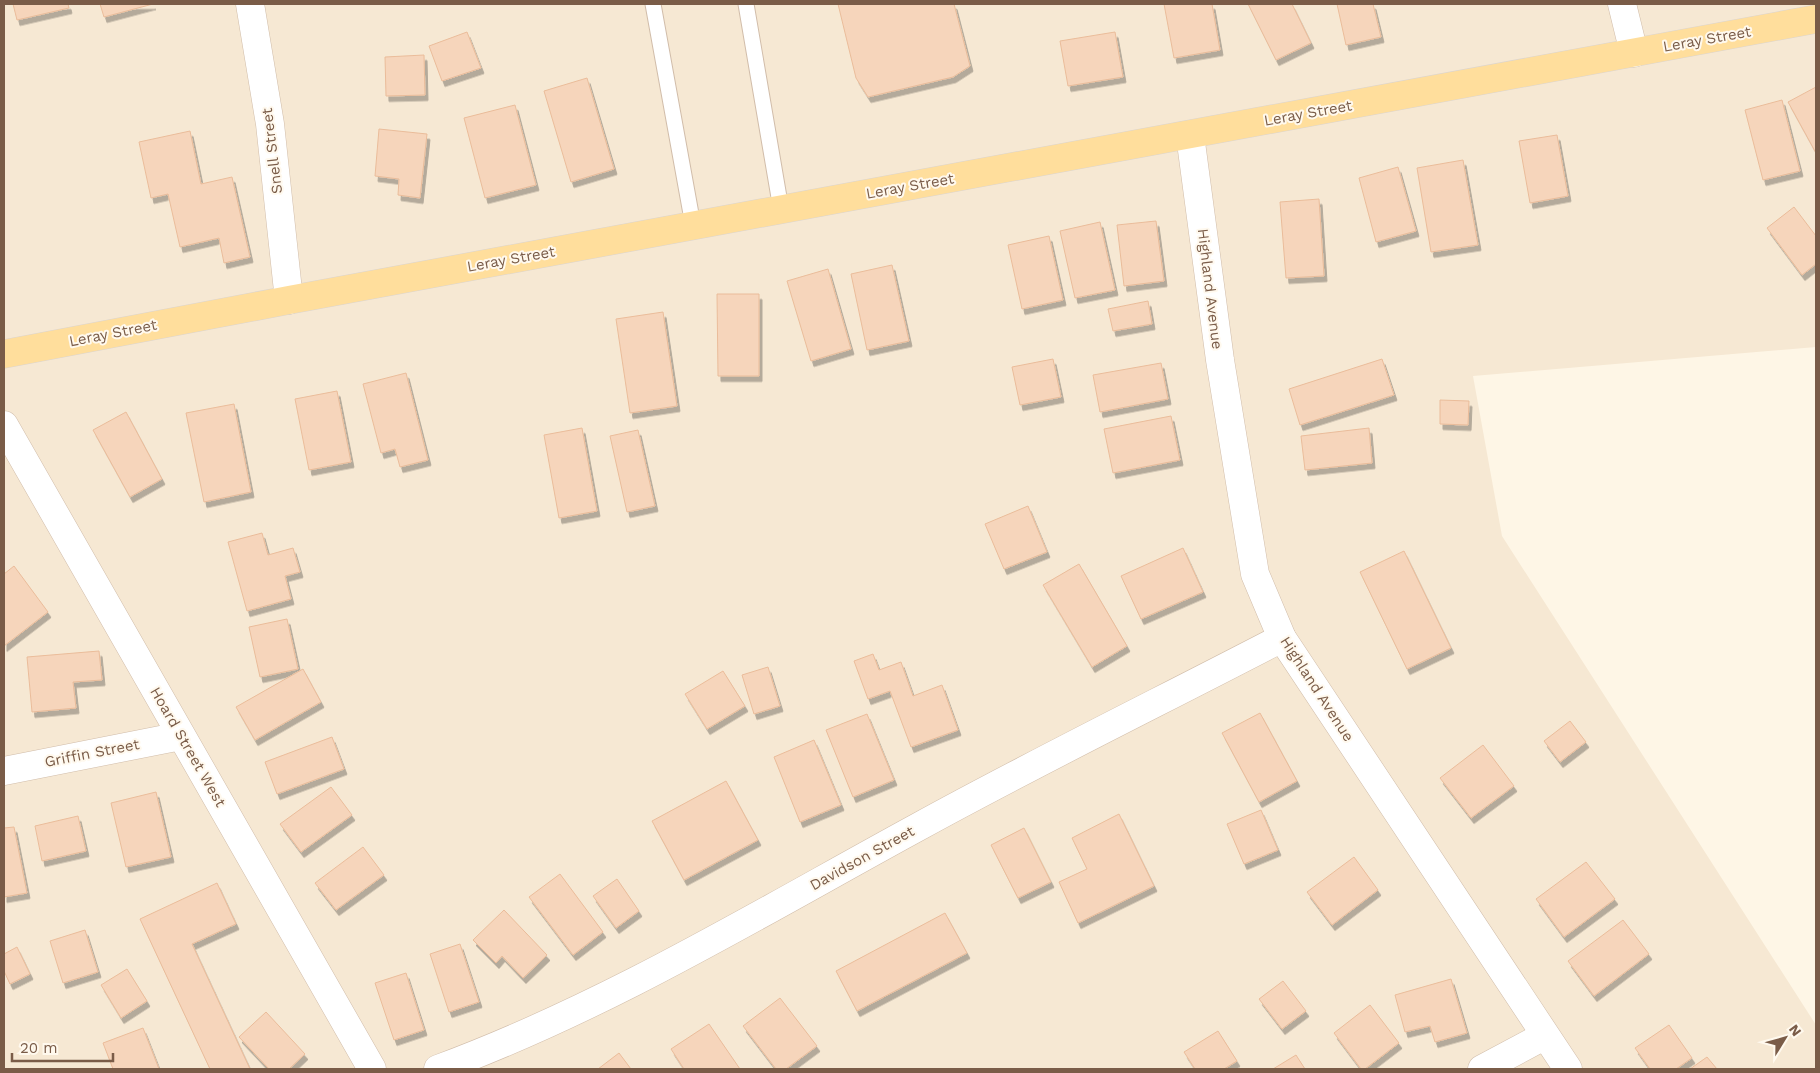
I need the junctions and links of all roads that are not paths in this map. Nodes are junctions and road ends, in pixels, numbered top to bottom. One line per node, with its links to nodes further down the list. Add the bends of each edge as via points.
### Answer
1 (250, 4): 10 (street, Snell Street, via 270,124)
2 (654, 4): 9 (lane)
3 (746, 4): 8 (lane)
4 (1622, 4): 6 (street)
5 (1809, 15): 6 (main road, Leray Street)
6 (1634, 53): 7 (main road, Leray Street)
7 (1190, 135): 8 (main road, Leray Street); 13 (street, Highland Avenue, via 1220,360 1256,574)
8 (781, 210): 9 (main road, Leray Street)
9 (693, 225): 10 (main road, Leray Street)
10 (289, 300): 11 (main road, Leray Street)
11 (4, 354)
12 (4, 425): 14 (street, Hoard Street West)
13 (1282, 638): 16 (street, Highland Avenue); 18 (street, Davidson Street, via 921,826 632,985 506,1044)
14 (181, 736): 15 (street, Griffin Street); 17 (street, Hoard Street West)
15 (4, 771)
16 (1544, 1036): 19 (street); 20 (street, Highland Avenue)
17 (372, 1069)
18 (438, 1069)
19 (1482, 1069)
20 (1568, 1069)

